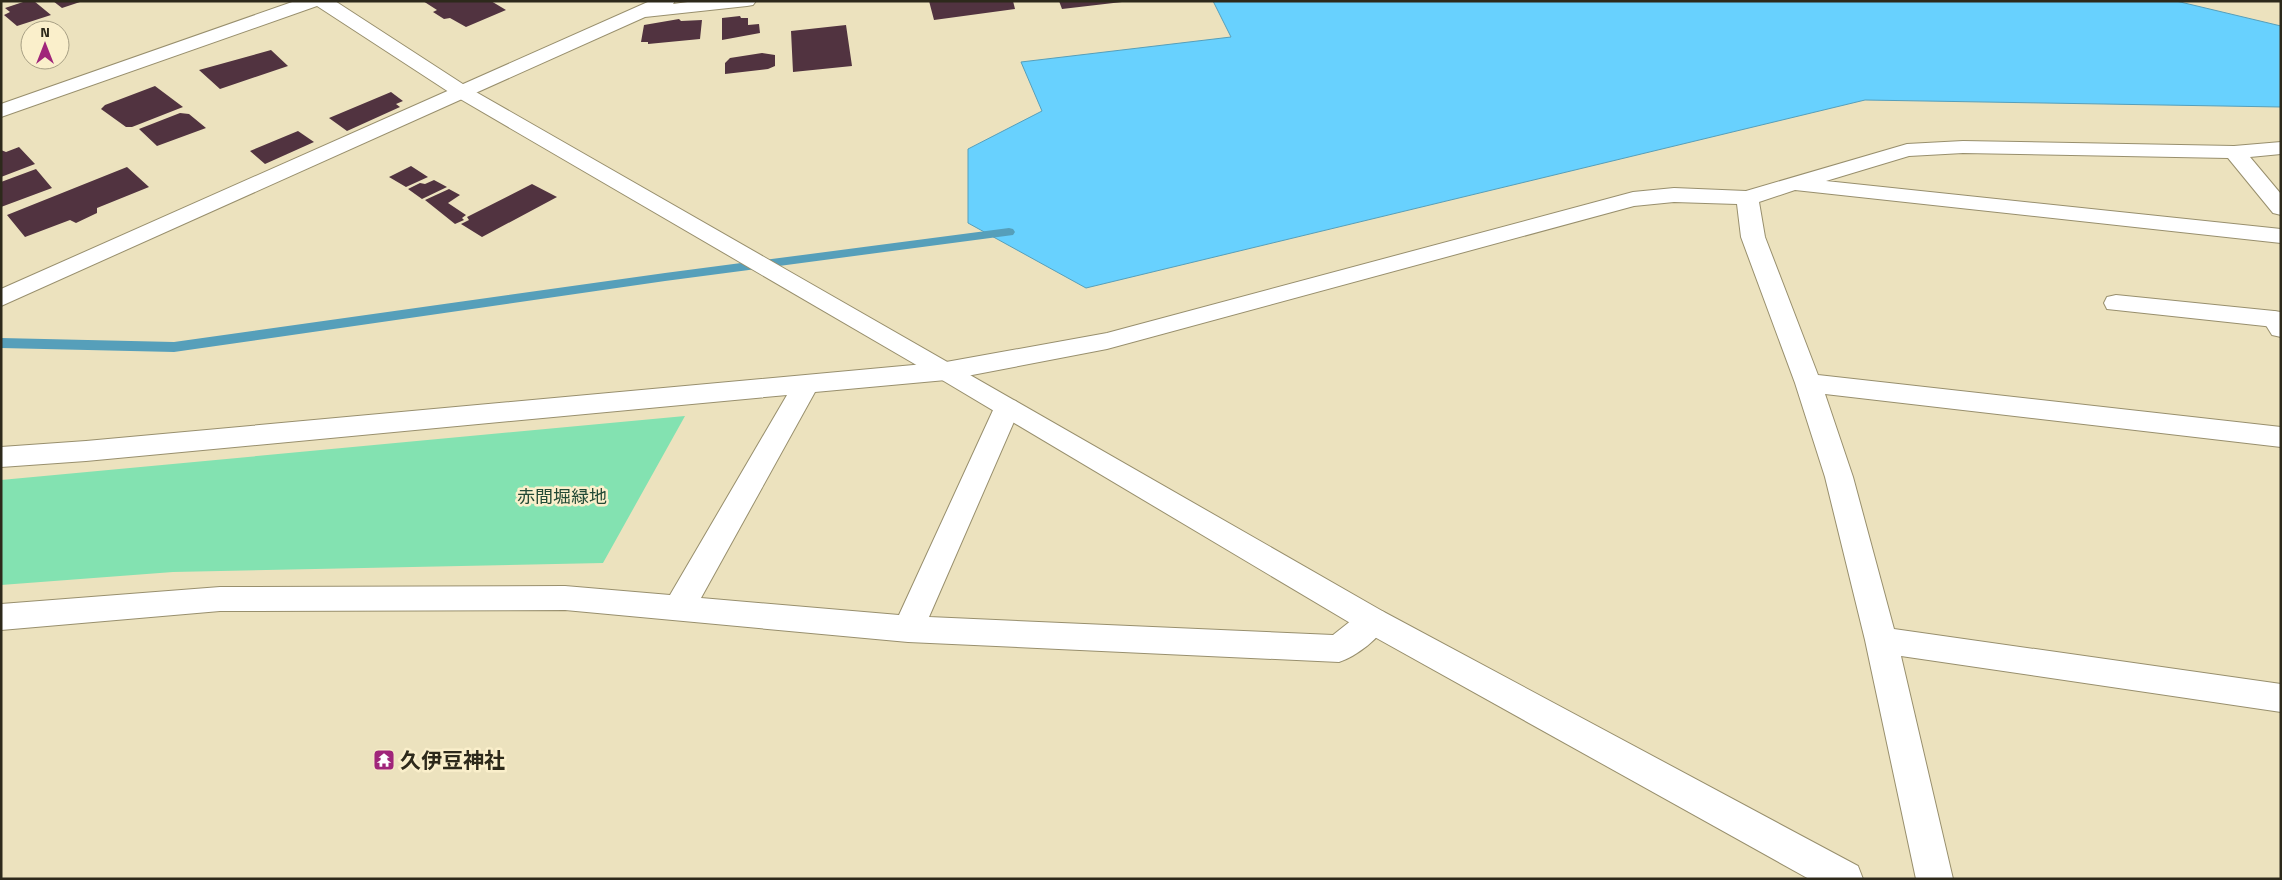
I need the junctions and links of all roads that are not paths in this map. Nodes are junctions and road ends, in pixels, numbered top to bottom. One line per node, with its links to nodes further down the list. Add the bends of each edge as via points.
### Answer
1 (313, 1): 7 (street)
2 (322, 1): 6 (street)
3 (666, 1): 5 (street)
4 (747, 1): 5 (street)
5 (640, 13): 6 (street)
6 (462, 92): 14 (street); 17 (street)
7 (1, 111)
8 (2281, 148): 9 (street)
9 (2234, 152): 10 (street, via 1963,147 1907,150); 12 (street)
10 (1790, 184): 11 (street); 13 (street)
11 (1747, 198): 17 (street, via 1674,195 1633,199 1107,342); 18 (street, via 1753,237)
12 (2281, 208)
13 (2281, 236)
14 (1, 298)
15 (2116, 303): 16 (street)
16 (2278, 322)
17 (946, 371): 19 (street); 20 (street)
18 (1808, 383): 21 (street); 27 (street, via 1839,477)
19 (806, 384): 22 (street); 23 (street)
20 (1007, 408): 25 (street); 26 (street)
21 (2281, 437)
22 (1, 457)
23 (679, 608): 24 (street, via 565,598 220,600); 26 (street)
24 (1, 617)
25 (1373, 621): 26 (street, via 1339,649); 29 (street)
26 (908, 629)
27 (1881, 640): 28 (street); 30 (street)
28 (2281, 698)
29 (1845, 879)
30 (1935, 879)

